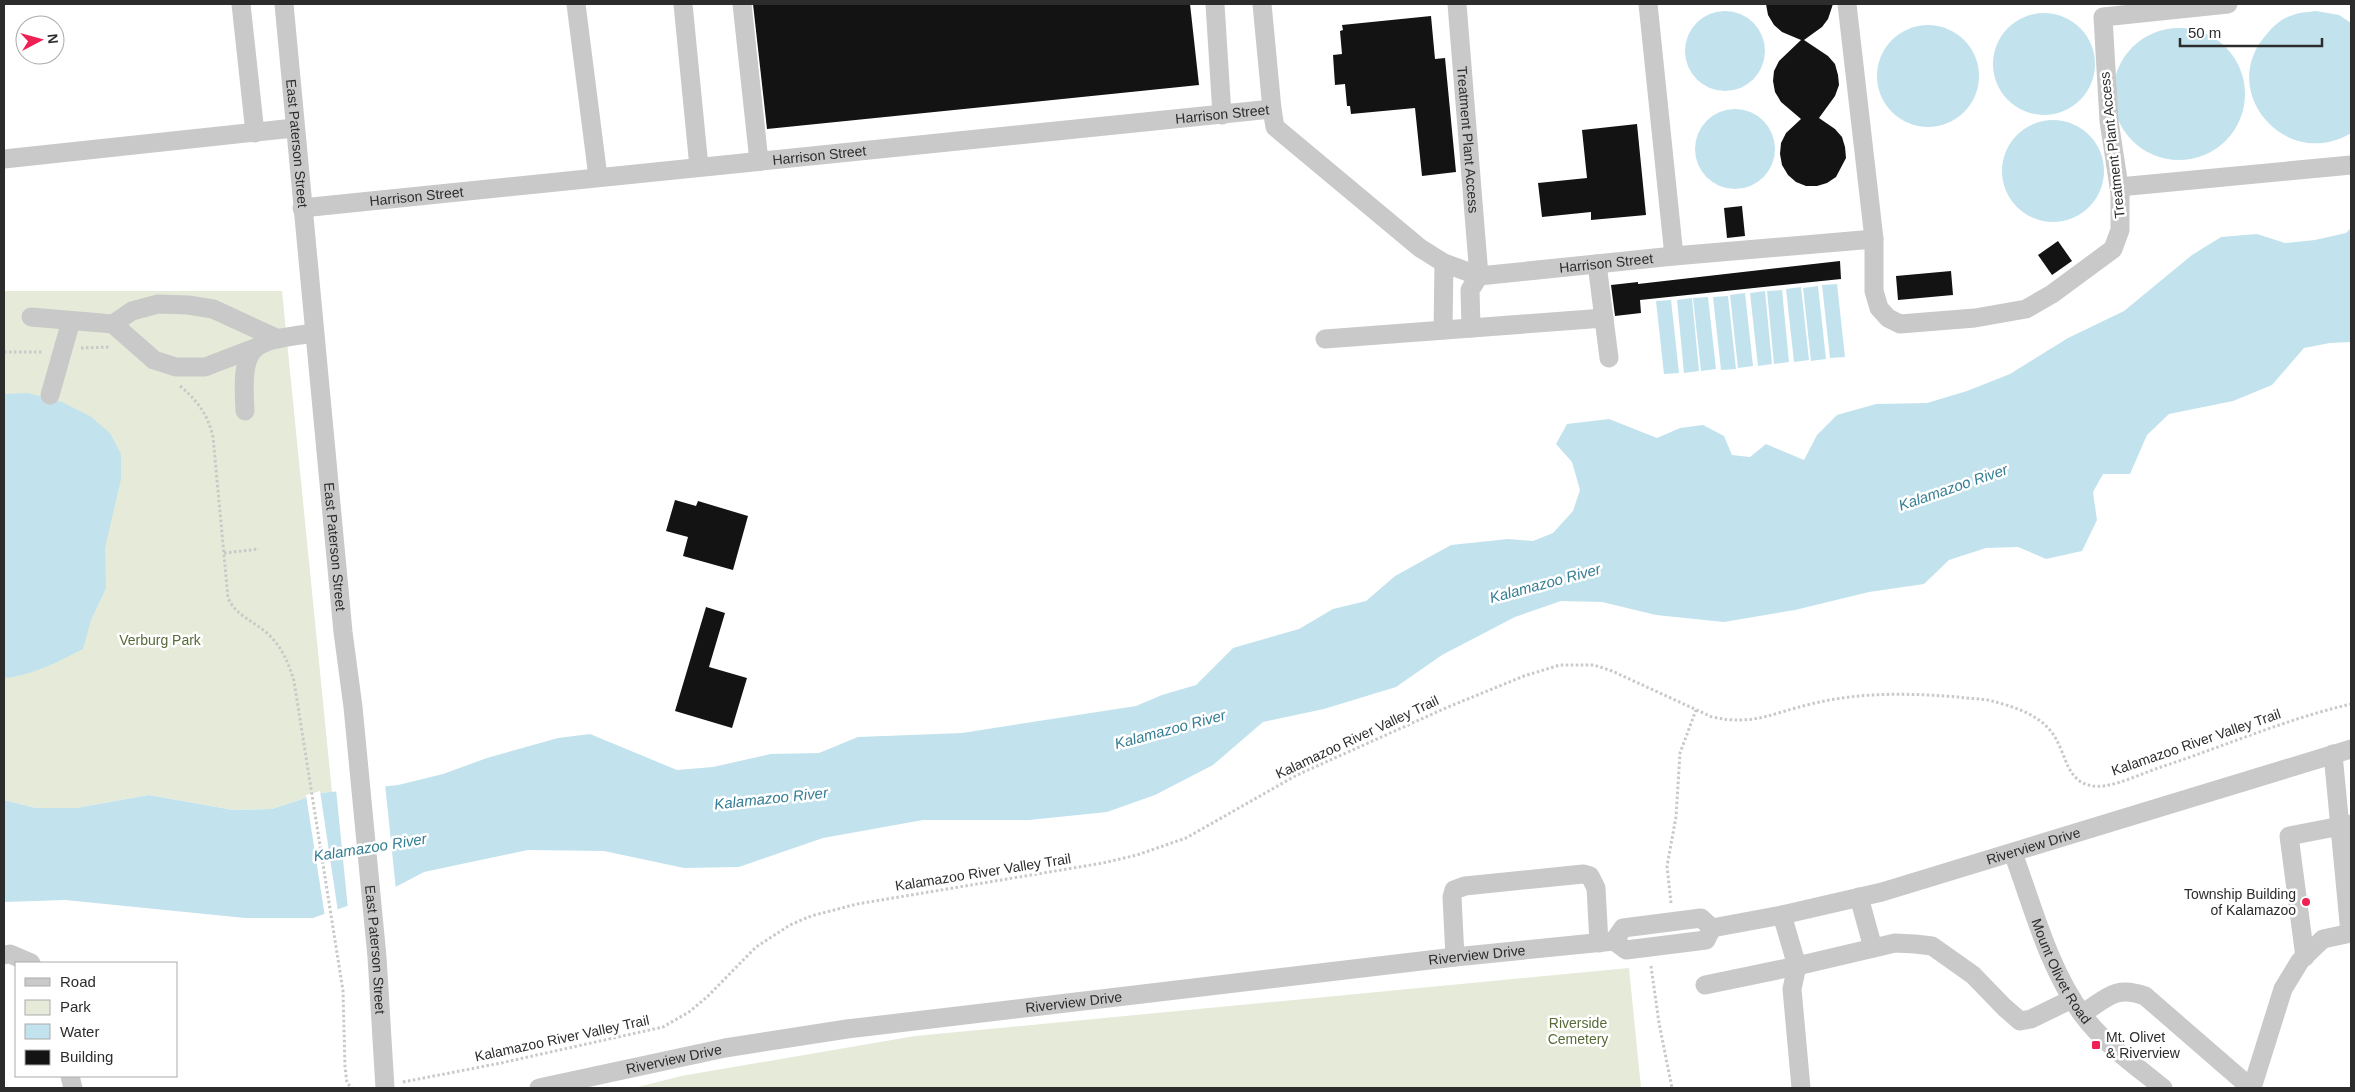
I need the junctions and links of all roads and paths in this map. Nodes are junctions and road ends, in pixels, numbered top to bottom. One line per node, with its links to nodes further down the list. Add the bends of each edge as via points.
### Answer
1 (241, 4): 15 (street)
2 (284, 4): 14 (street, East Paterson Street)
3 (576, 4): 20 (street)
4 (683, 4): 19 (street)
5 (742, 4): 17 (street)
6 (1215, 4): 13 (street)
7 (1262, 4): 12 (street)
8 (1457, 4): 27 (street, Treatment Plant Access)
9 (1648, 4): 24 (street)
10 (1846, 4): 23 (street)
11 (2228, 4): 21 (street, Treatment Plant Access, via 2103,17 2109,121)
12 (1272, 110): 13 (street, Harrison Street); 25 (street, Harrison Street, via 1275,127 1420,248)
13 (1222, 115): 17 (street, Harrison Street)
14 (294, 128): 15 (street); 22 (street, East Paterson Street)
15 (255, 133): 16 (street)
16 (4, 160)
17 (759, 161): 19 (street, Harrison Street)
18 (2351, 165): 21 (street)
19 (699, 167): 20 (street, Harrison Street)
20 (598, 177): 22 (street, Harrison Street)
21 (2119, 187): 23 (street, Treatment Plant Access, via 2120,230 2113,249 2026,309 1975,318 1900,324 1879,308 1874,291)
22 (302, 208): 34 (street, East Paterson Street)
23 (1874, 239): 24 (street, Harrison Street)
24 (1674, 256): 26 (street, Harrison Street)
25 (1444, 263): 27 (street, Harrison Street); 33 (street)
26 (1597, 264): 27 (street, Harrison Street); 29 (street)
27 (1479, 276): 32 (street, via 1470,290)
28 (31, 317): 30 (street)
29 (1604, 318): 32 (street); 41 (street)
30 (71, 321): 31 (street); 38 (street)
31 (113, 324): 35 (street, via 132,311 158,304 188,305 214,309); 39 (street, via 154,360 176,367 205,367)
32 (1471, 328): 33 (street)
33 (1443, 330): 36 (street)
34 (314, 332): 35 (street); 68 (street, East Paterson Street, via 377,957)
35 (276, 338): 39 (street)
36 (1325, 339)
37 (114, 348): 38 (path)
38 (64, 350): 40 (path, via 20,354); 43 (street)
39 (252, 350): 44 (street, via 244,376)
40 (4, 352)
41 (1608, 358)
42 (177, 383): 46 (path, via 202,409 209,422)
43 (50, 395)
44 (245, 411)
45 (259, 549): 46 (path)
46 (224, 553): 69 (path, via 228,598 238,613 267,633 279,647 294,682 343,991 346,1077)
47 (2351, 704): 48 (path, Kalamazoo River Valley Trail, via 2302,716 2210,751 2095,786 2074,778 2056,739 2042,722 1989,700 1920,694 1863,695 1810,704 1746,721 1712,717)
48 (1696, 710): 55 (path, via 1680,753 1676,817 1667,866); 68 (path, Kalamazoo River Valley Trail, via 1594,665 1568,664 1542,669 1297,775 1167,846 1103,863 857,904 811,916 756,947 707,997 663,1027)
49 (2351, 748): 50 (street, Riverview Drive)
50 (2333, 754): 51 (street); 52 (street, Riverview Drive)
51 (2346, 824): 57 (street); 63 (street, via 2289,836)
52 (2013, 853): 53 (street, Riverview Drive); 67 (street, Mount Olivet Road, via 2050,956)
53 (1859, 897): 54 (street, Riverview Drive); 60 (street)
54 (1782, 915): 56 (street, Riverview Drive); 65 (street)
55 (1674, 922): 56 (street, via 1701,918); 58 (street, via 1623,928)
56 (1712, 928): 59 (street, Riverview Drive, via 1706,940)
57 (2351, 933): 63 (street, via 2324,939)
58 (1606, 942): 59 (street, Riverview Drive, via 1626,950); 62 (street, Riverview Drive); 62 (street, via 1596,888 1590,876 1583,874 1465,886 1454,890)
59 (1649, 947): 71 (path)
60 (1873, 948): 65 (street); 67 (street, via 1894,943 1932,946 1972,975 2020,1020)
61 (4, 955): 64 (street, via 10,954)
62 (1455, 957): 70 (street, Riverview Drive, via 847,1029 725,1048)
63 (2305, 957): 74 (street, via 2283,989)
64 (29, 962)
65 (1797, 966): 66 (street); 72 (street, via 1792,989)
66 (1705, 985)
67 (2077, 1006): 73 (street, Mount Olivet Road, via 2098,1033); 74 (street, via 2118,991 2130,990 2145,996)
68 (384, 1087)
69 (352, 1088)
70 (539, 1088)
71 (1672, 1088)
72 (1801, 1088)
73 (2162, 1088)
74 (2252, 1088)

